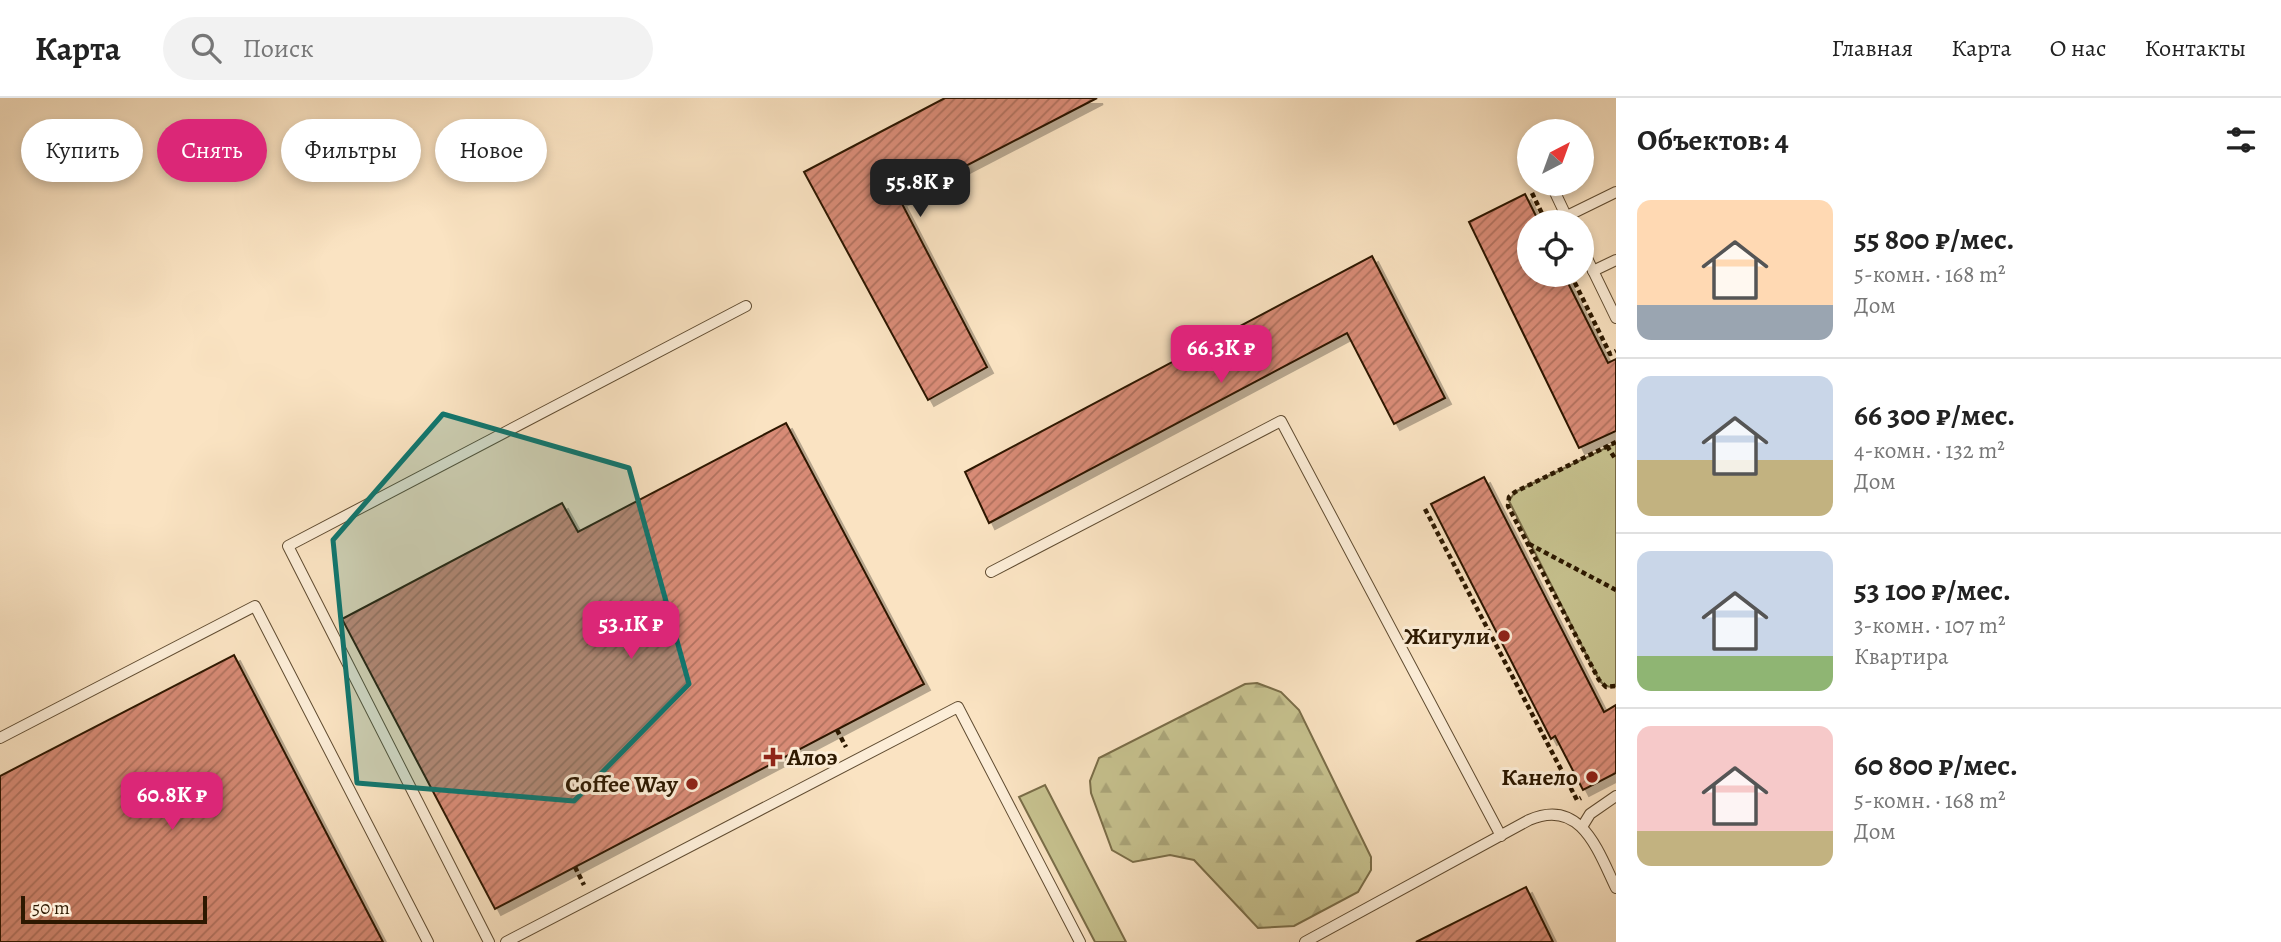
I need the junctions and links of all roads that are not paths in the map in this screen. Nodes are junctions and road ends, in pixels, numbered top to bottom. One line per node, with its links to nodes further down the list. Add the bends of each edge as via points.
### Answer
1 (1616, 192): 2 (lane)
2 (1584, 210)
3 (1616, 260): 4 (lane)
4 (1594, 271)
5 (1594, 273): 7 (lane)
6 (746, 306): 15 (lane, via 288,546)
7 (1616, 318)
8 (990, 572): 12 (lane, via 1281,421)
9 (0, 738): 14 (lane, via 255,606)
10 (1616, 796): 11 (lane, via 1597,808)
11 (1582, 827): 12 (lane, via 1560,815 1546,814); 13 (lane)
12 (1501, 836): 18 (lane)
13 (1616, 888)
14 (428, 942)
15 (489, 942)
16 (506, 942): 17 (lane, via 958,707)
17 (1080, 942)
18 (1305, 942)

